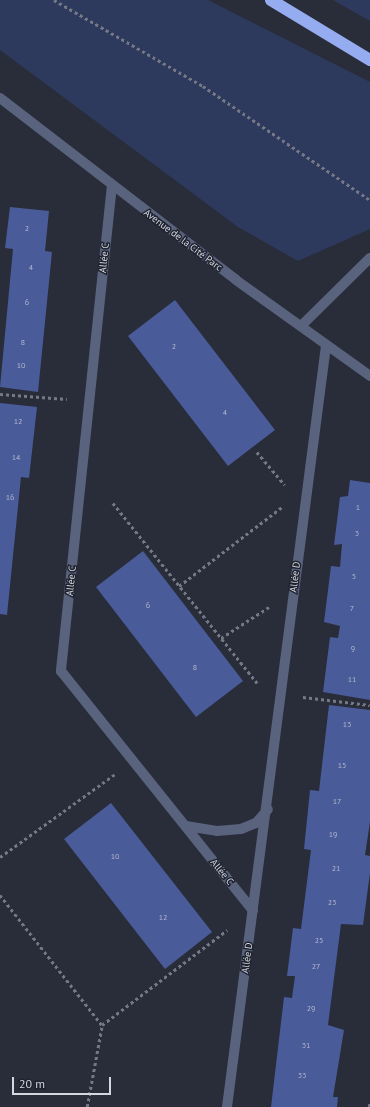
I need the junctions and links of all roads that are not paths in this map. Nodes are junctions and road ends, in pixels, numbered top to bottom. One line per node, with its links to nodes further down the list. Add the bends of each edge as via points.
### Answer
1 (271, 0): 2 (highway)
2 (370, 60)
3 (0, 98): 4 (street, Avenue de la Cité Parc)
4 (112, 185): 6 (street, Avenue de la Cité Parc); 10 (street, Allée C, via 62,671)
5 (370, 258): 6 (street)
6 (301, 326): 7 (street, Avenue de la Cité Parc)
7 (326, 346): 8 (street, Avenue de la Cité Parc); 9 (street, Allée D, via 303,507)
8 (370, 376)
9 (268, 809): 10 (street, via 256,822 240,828 217,831); 11 (street, Allée D)
10 (186, 826): 11 (street, Allée C)
11 (253, 911): 12 (street, Allée D)
12 (227, 1107)

